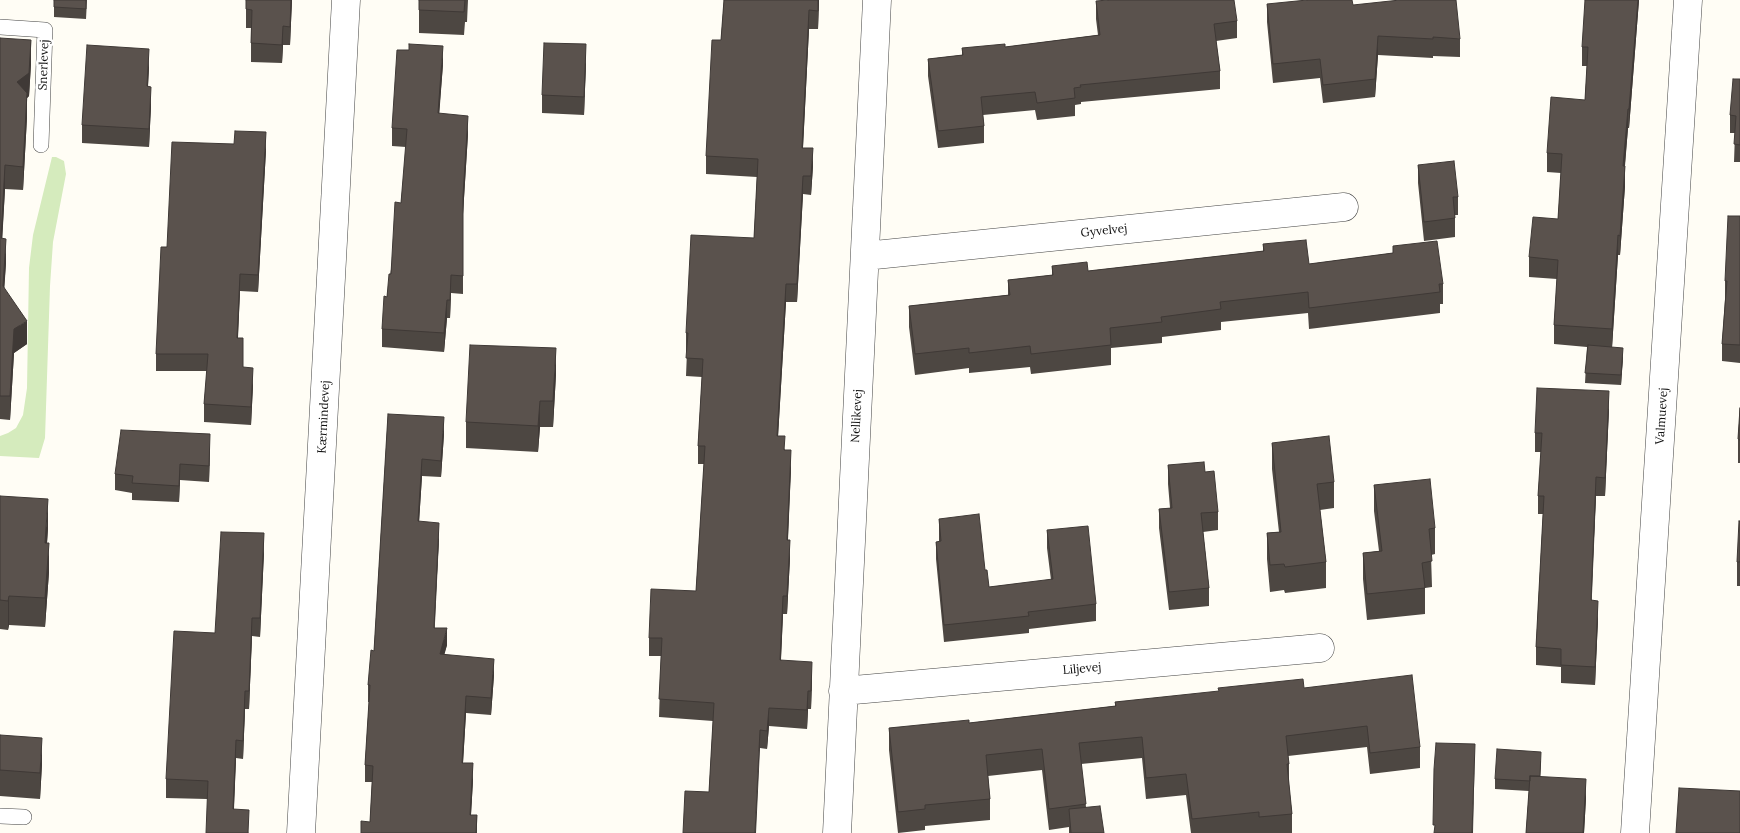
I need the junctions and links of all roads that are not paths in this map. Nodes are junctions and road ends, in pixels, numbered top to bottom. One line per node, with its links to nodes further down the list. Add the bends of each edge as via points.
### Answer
1 (346, 0): 12 (street, Kærmindevej)
2 (877, 0): 7 (street, Nellikevej)
3 (1688, 0): 14 (street, Valmuevej)
4 (0, 27): 5 (lane, Snerlevej, via 45,30)
5 (41, 145)
6 (1344, 207): 7 (street, Gyvelvej)
7 (865, 256): 9 (street, Nellikevej)
8 (1320, 648): 9 (street, Liljevej)
9 (844, 691): 13 (street, Nellikevej)
10 (0, 816): 11 (lane)
11 (24, 817)
12 (301, 833)
13 (836, 833)
14 (1635, 833)

